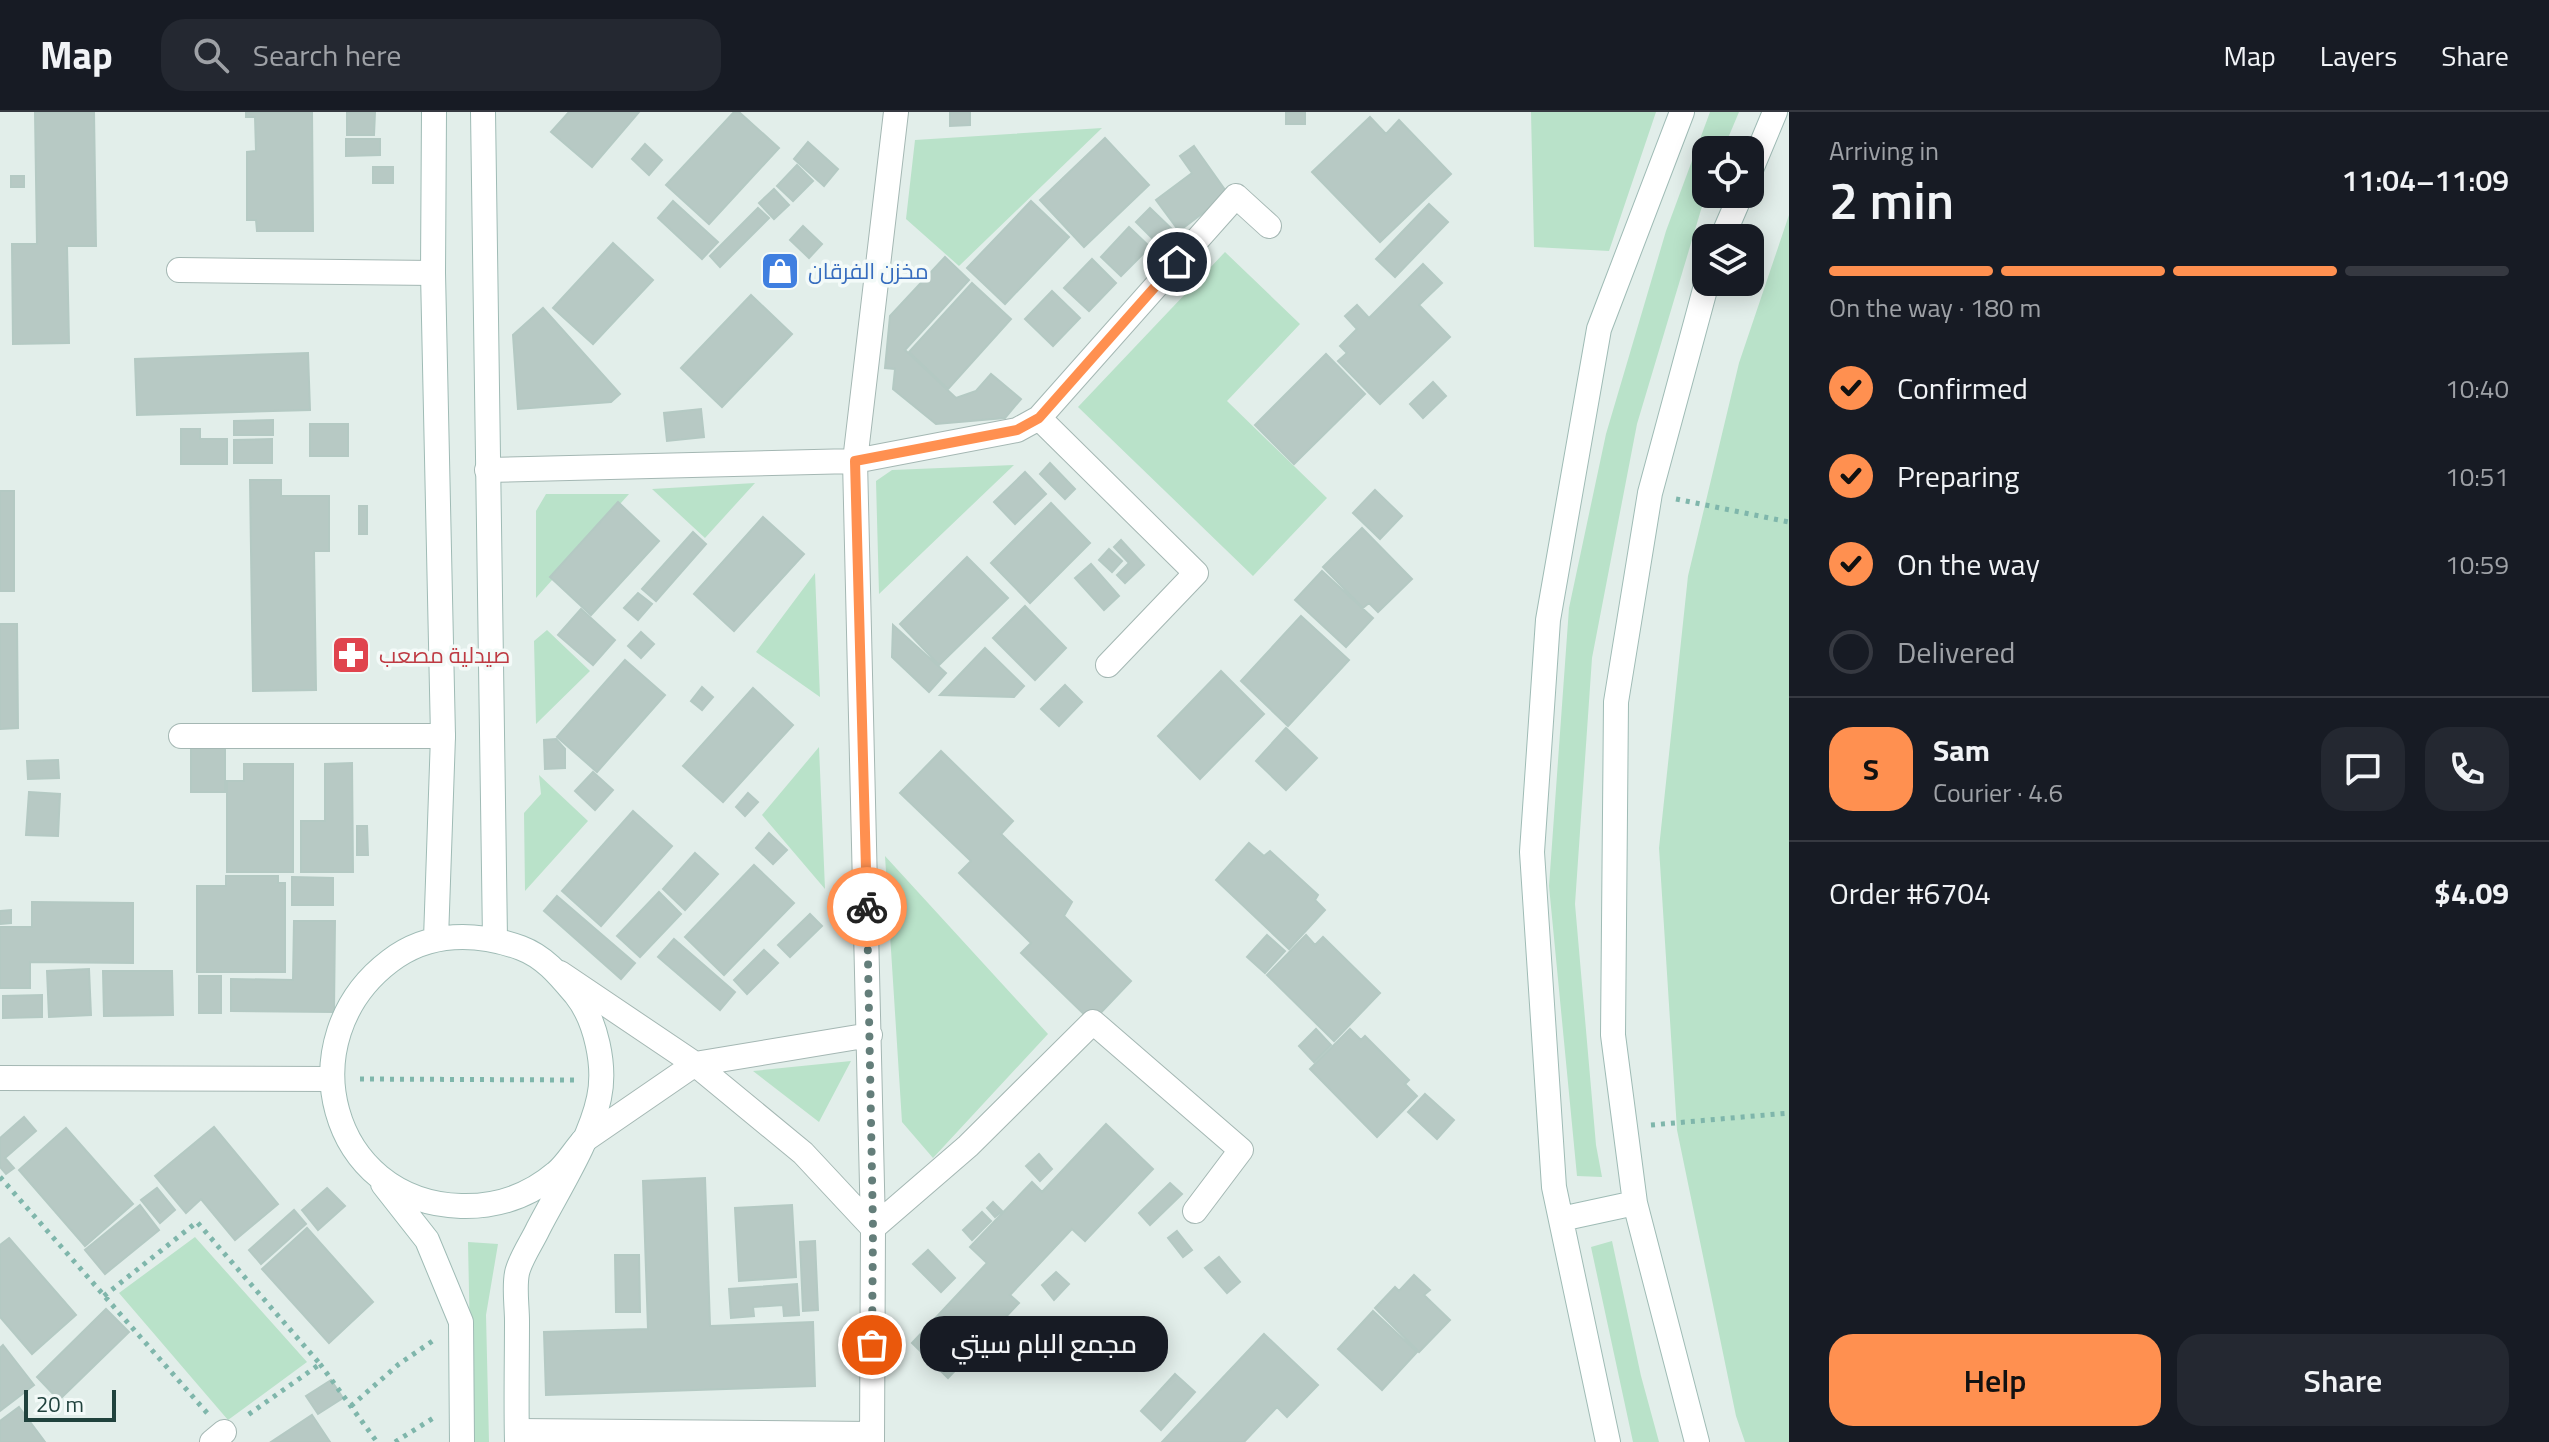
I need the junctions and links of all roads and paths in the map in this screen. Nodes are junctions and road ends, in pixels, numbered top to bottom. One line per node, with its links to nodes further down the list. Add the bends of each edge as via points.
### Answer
1 (434, 112): 9 (main road)
2 (483, 112): 13 (main road)
3 (896, 112): 12 (main road)
4 (1682, 112): 34 (main road, via 1599,329 1548,620 1532,852 1554,1187)
5 (1775, 112): 6 (main road)
6 (1764, 138)
7 (1269, 226): 11 (main road, via 1236,196)
8 (179, 270): 9 (main road)
9 (433, 273): 18 (main road)
10 (1703, 296): 14 (main road)
11 (1039, 418): 12 (main road, via 1017,430); 16 (main road, via 1196,573)
12 (855, 461): 13 (main road); 22 (main road)
13 (487, 470): 20 (main road)
14 (1650, 493): 15 (path); 28 (main road, via 1616,702 1613,1035)
15 (1789, 522)
16 (1108, 665)
17 (181, 736): 18 (main road)
18 (443, 736): 19 (main road)
19 (436, 939): 20 (main road); 25 (main road, via 401,953 370,975 348,1006 334,1041)
20 (495, 939): 21 (main road, via 527,950)
21 (555, 969): 23 (main road); 26 (main road, via 584,1006 600,1050)
22 (870, 1035): 23 (main road); 35 (main road)
23 (695, 1064): 29 (main road); 35 (main road, via 803,1153)
24 (0, 1078): 25 (main road)
25 (331, 1079): 26 (path); 30 (main road, via 336,1111 349,1141)
26 (599, 1080): 29 (main road, via 599,1097)
27 (1789, 1113): 28 (path)
28 (1626, 1128): 32 (main road)
29 (583, 1141): 30 (main road, via 557,1173 522,1196 483,1207 441,1205 402,1192); 42 (main road, via 517,1272)
30 (369, 1167): 37 (main road, via 427,1240)
31 (0, 1177): 36 (path)
32 (1635, 1203): 34 (main road); 49 (main road)
33 (1195, 1211): 35 (main road, via 1241,1150 1093,1022 968,1146)
34 (1561, 1219): 48 (main road)
35 (873, 1228): 44 (main road)
36 (104, 1296): 38 (path, via 197,1222); 41 (path)
37 (461, 1322): 39 (main road); 40 (path, via 399,1364)
38 (320, 1364): 40 (path); 41 (path)
39 (462, 1399): 46 (path); 47 (main road)
40 (351, 1406): 45 (path)
41 (218, 1437)
42 (517, 1437): 43 (main road)
43 (704, 1437): 44 (main road)
44 (872, 1438)
45 (377, 1442)
46 (395, 1442)
47 (462, 1442)
48 (1608, 1442)
49 (1697, 1442)

